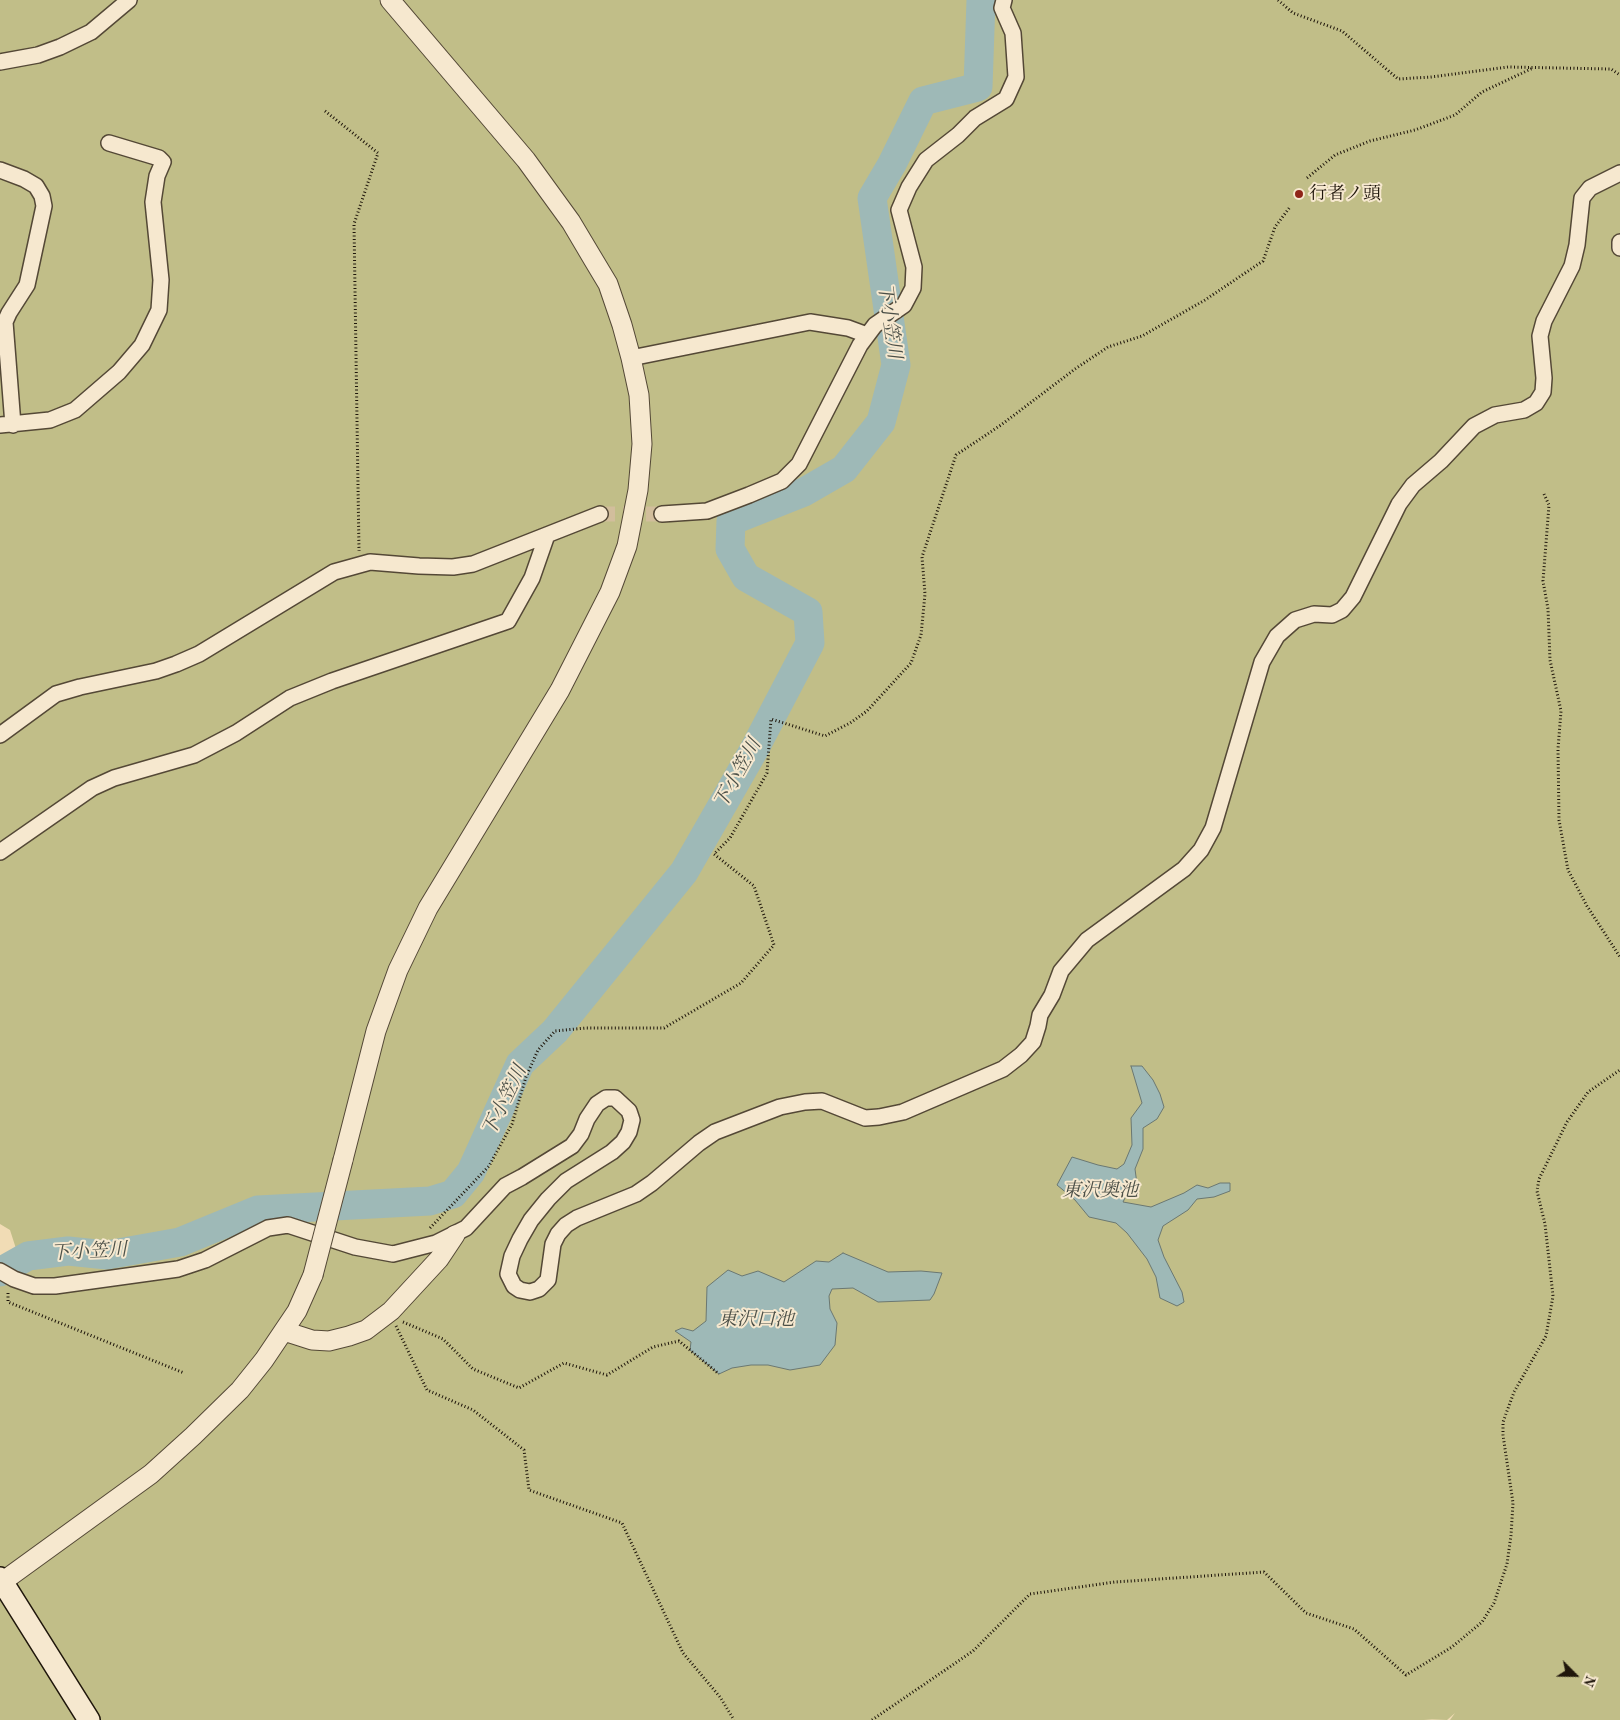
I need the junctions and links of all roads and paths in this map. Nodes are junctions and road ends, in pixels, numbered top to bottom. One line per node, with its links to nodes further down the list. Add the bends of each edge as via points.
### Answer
1 (129, 0): 5 (street, via 91,32 60,47 38,56)
2 (390, 0): 17 (street, via 526,160 571,222 608,284)
3 (1004, 0): 16 (street, via 1002,8 1013,33 1016,77 1006,99 974,118 926,160 908,187 899,210 914,267 913,288 904,305 875,325)
4 (1278, 0): 6 (path, via 1292,13 1342,31 1398,79 1508,66)
5 (0, 62)
6 (1535, 67): 7 (path, via 1611,69); 12 (path, via 1482,92 1456,114 1415,130 1370,140 1335,155)
7 (1620, 75)
8 (325, 111): 23 (path, via 378,152 354,224)
9 (108, 143): 18 (street, via 164,162 157,176 153,202 161,280 159,310 142,345 119,372 76,410 50,420)
10 (0, 170): 18 (street, via 36,186 44,206 27,285 5,322)
11 (1620, 173): 29 (street, via 1590,188 1582,198 1572,266 1544,321 1540,336 1544,378 1536,403 1524,410 1496,415 1474,426 1441,461 1412,485 1399,504 1353,597 1342,610 1332,615 1314,614 1296,620 1277,636 1262,662 1213,828 1201,850 1184,869 1087,940 1061,972 1040,1015 1033,1042 1021,1055 1003,1069 903,1112 866,1118 822,1102 805,1102 771,1110 715,1132 636,1194 566,1225 553,1244 548,1280 539,1289 530,1292 520,1290 508,1274 512,1256 531,1220 566,1181 612,1152 629,1132 630,1111 615,1098 606,1098 597,1104 572,1146 505,1186 466,1228)
12 (1307, 178)
13 (1290, 207): 28 (path, via 1275,226 1263,261 1205,300 1142,336 1108,347 956,455 922,557 925,594 921,635 911,663 868,711 825,736 771,719 767,773 730,838 714,854 754,886 774,945 741,983 664,1028 555,1031 538,1050 512,1124 489,1166)
14 (1620, 242): 15 (street)
15 (1620, 248)
16 (868, 335): 17 (street, via 810,322); 21 (street, via 799,464 782,481 707,511)
17 (631, 358): 34 (street, bridge, via 639,395 642,444 638,490 627,546 610,592 560,690 428,908 398,970 376,1031 312,1275 298,1311)
18 (6, 425)
19 (1544, 494): 26 (path, via 1549,505 1543,581 1548,609 1550,660 1561,711 1559,820 1568,870)
20 (600, 514): 22 (street)
21 (662, 514)
22 (547, 535): 23 (street, via 473,564 453,567 370,562); 25 (street, via 532,578 508,621 332,681 290,698 194,756 114,778 92,788)
23 (359, 565): 24 (street, via 334,572 199,654 176,664 56,694)
24 (0, 735)
25 (0, 852)
26 (1620, 957)
27 (1620, 1070): 40 (path, via 1588,1092 1567,1122 1538,1179 1553,1296 1546,1336 1514,1392 1503,1422 1513,1503 1511,1535 1494,1603 1482,1622 1452,1647 1406,1674 1354,1629 1306,1613 1264,1572 1115,1582 1030,1594 973,1651)
28 (426, 1232)
29 (455, 1235): 31 (street, via 393,1254 355,1247 288,1225 268,1228 205,1260 178,1268 55,1286 34,1286); 34 (street, via 439,1259 391,1311 366,1330 329,1341 312,1340)
30 (0, 1271): 31 (street)
31 (14, 1279): 35 (path, via 8,1290 8,1302)
32 (400, 1320): 36 (path, via 443,1339 473,1369 519,1388 564,1363 607,1375 653,1347 679,1341)
33 (395, 1325): 39 (path, via 427,1390 473,1410 524,1450 529,1490 622,1523 683,1654 720,1697)
34 (284, 1331): 37 (street, via 240,1390 151,1474)
35 (184, 1373)
36 (719, 1374)
37 (1, 1580): 38 (main road)
38 (89, 1720)
39 (734, 1720)
40 (872, 1720)

